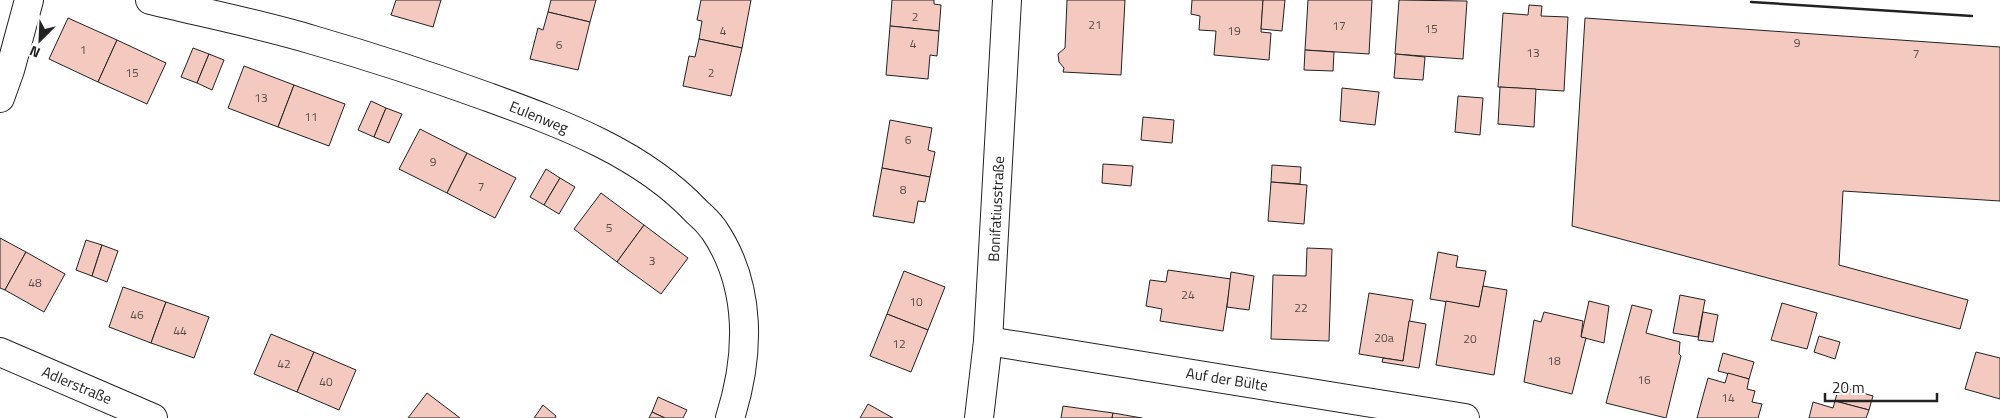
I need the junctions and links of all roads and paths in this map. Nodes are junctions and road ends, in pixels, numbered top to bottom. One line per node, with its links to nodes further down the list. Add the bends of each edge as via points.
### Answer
1 (29, 0): 4 (street)
2 (150, 0): 8 (street, Eulenweg, via 312,39 440,80 545,118 625,155 652,172 682,196 713,229 733,264 744,303 744,349)
3 (1007, 0): 5 (street, Bonifatiusstraße)
4 (0, 98)
5 (988, 341): 9 (street, Bonifatiusstraße); 10 (street, Auf der Bülte)
6 (0, 352): 7 (street, Adlerstraße)
7 (153, 418)
8 (730, 418)
9 (978, 418)
10 (1465, 418)

